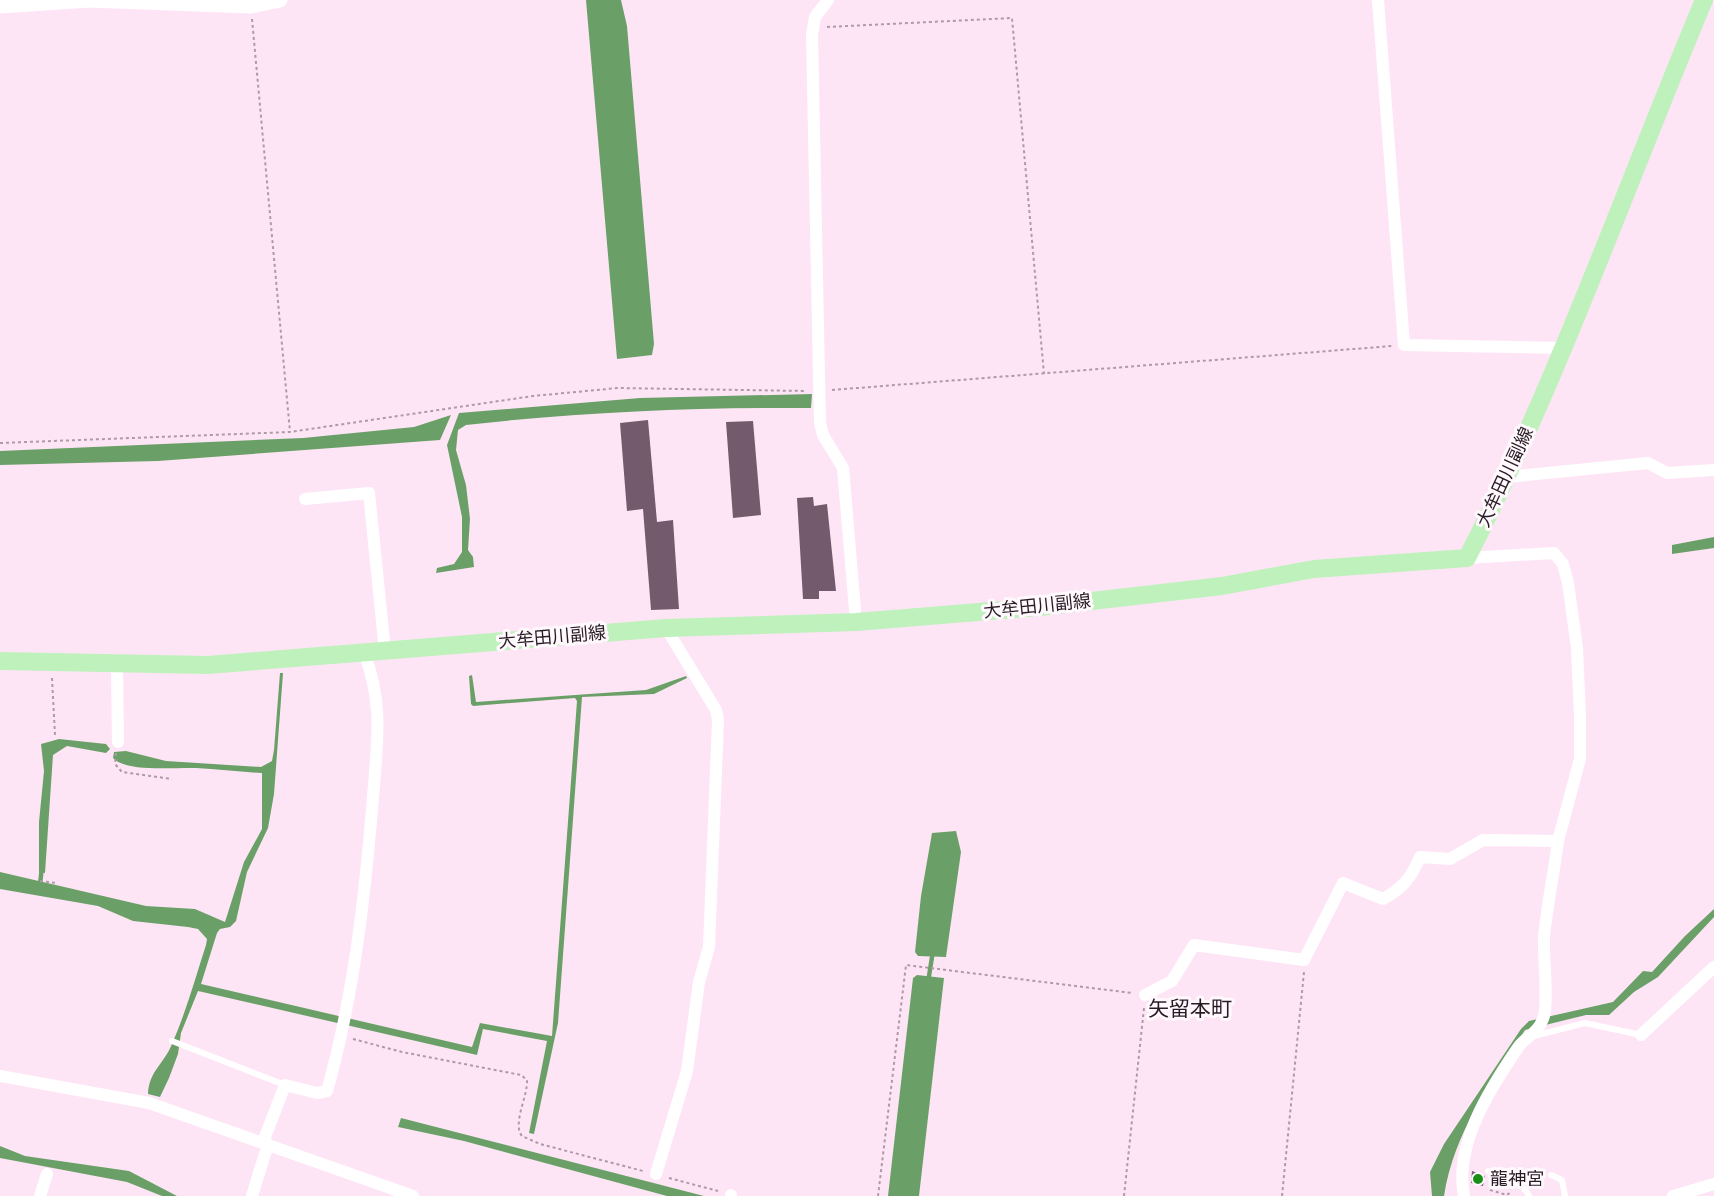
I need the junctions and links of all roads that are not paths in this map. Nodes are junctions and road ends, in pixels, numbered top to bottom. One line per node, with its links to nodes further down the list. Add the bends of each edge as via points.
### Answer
1 (280, 0): 5 (street, via 251,6 89,0)
2 (828, 0): 11 (street, via 812,28 819,391 823,435 843,468 846,484)
3 (1378, 0): 6 (street, via 1404,345)
4 (1704, 0): 6 (main road, 大牟田川副線)
5 (0, 6)
6 (1563, 348): 8 (main road, 大牟田川副線)
7 (1714, 470): 8 (street, via 1667,473 1648,463)
8 (1507, 477): 10 (main road, 大牟田川副線)
9 (305, 499): 13 (street, via 369,494)
10 (1467, 558): 11 (main road, 大牟田川副線, via 1314,569 1222,586 1040,608); 18 (street, via 1554,553 1563,564 1577,648 1580,759)
11 (856, 622): 12 (main road, 大牟田川副線)
12 (666, 628): 13 (main road, 大牟田川副線); 29 (street, via 716,710 718,720 709,947 699,982 687,1071)
13 (385, 651): 14 (main road, 大牟田川副線)
14 (364, 653): 16 (main road, 大牟田川副線, via 208,665); 25 (street, via 374,679 379,716 369,864 359,938 327,1091 317,1093)
15 (0, 661): 16 (main road, 大牟田川副線)
16 (117, 665): 17 (street)
17 (118, 742)
18 (1558, 842): 20 (street, via 1483,840 1450,860 1420,857 1402,888 1383,899 1343,883 1304,960 1194,945 1172,981); 22 (street, via 1544,937 1545,1017)
19 (1714, 967): 21 (street)
20 (1145, 995)
21 (1641, 1035): 22 (lane, via 1585,1023)
22 (1533, 1036): 35 (street, via 1518,1046 1479,1112 1465,1156 1461,1182)
23 (172, 1041): 25 (lane)
24 (0, 1077): 26 (street, via 149,1103)
25 (285, 1085): 26 (street)
26 (266, 1143): 33 (street); 34 (street)
27 (1488, 1171): 36 (lane, via 1519,1185)
28 (48, 1174): 32 (street)
29 (656, 1174)
30 (1551, 1175): 37 (lane, via 1562,1180)
31 (1714, 1184): 38 (street)
32 (40, 1196)
33 (252, 1196)
34 (413, 1196)
35 (1464, 1196)
36 (1529, 1196)
37 (1565, 1196)
38 (1673, 1196)

